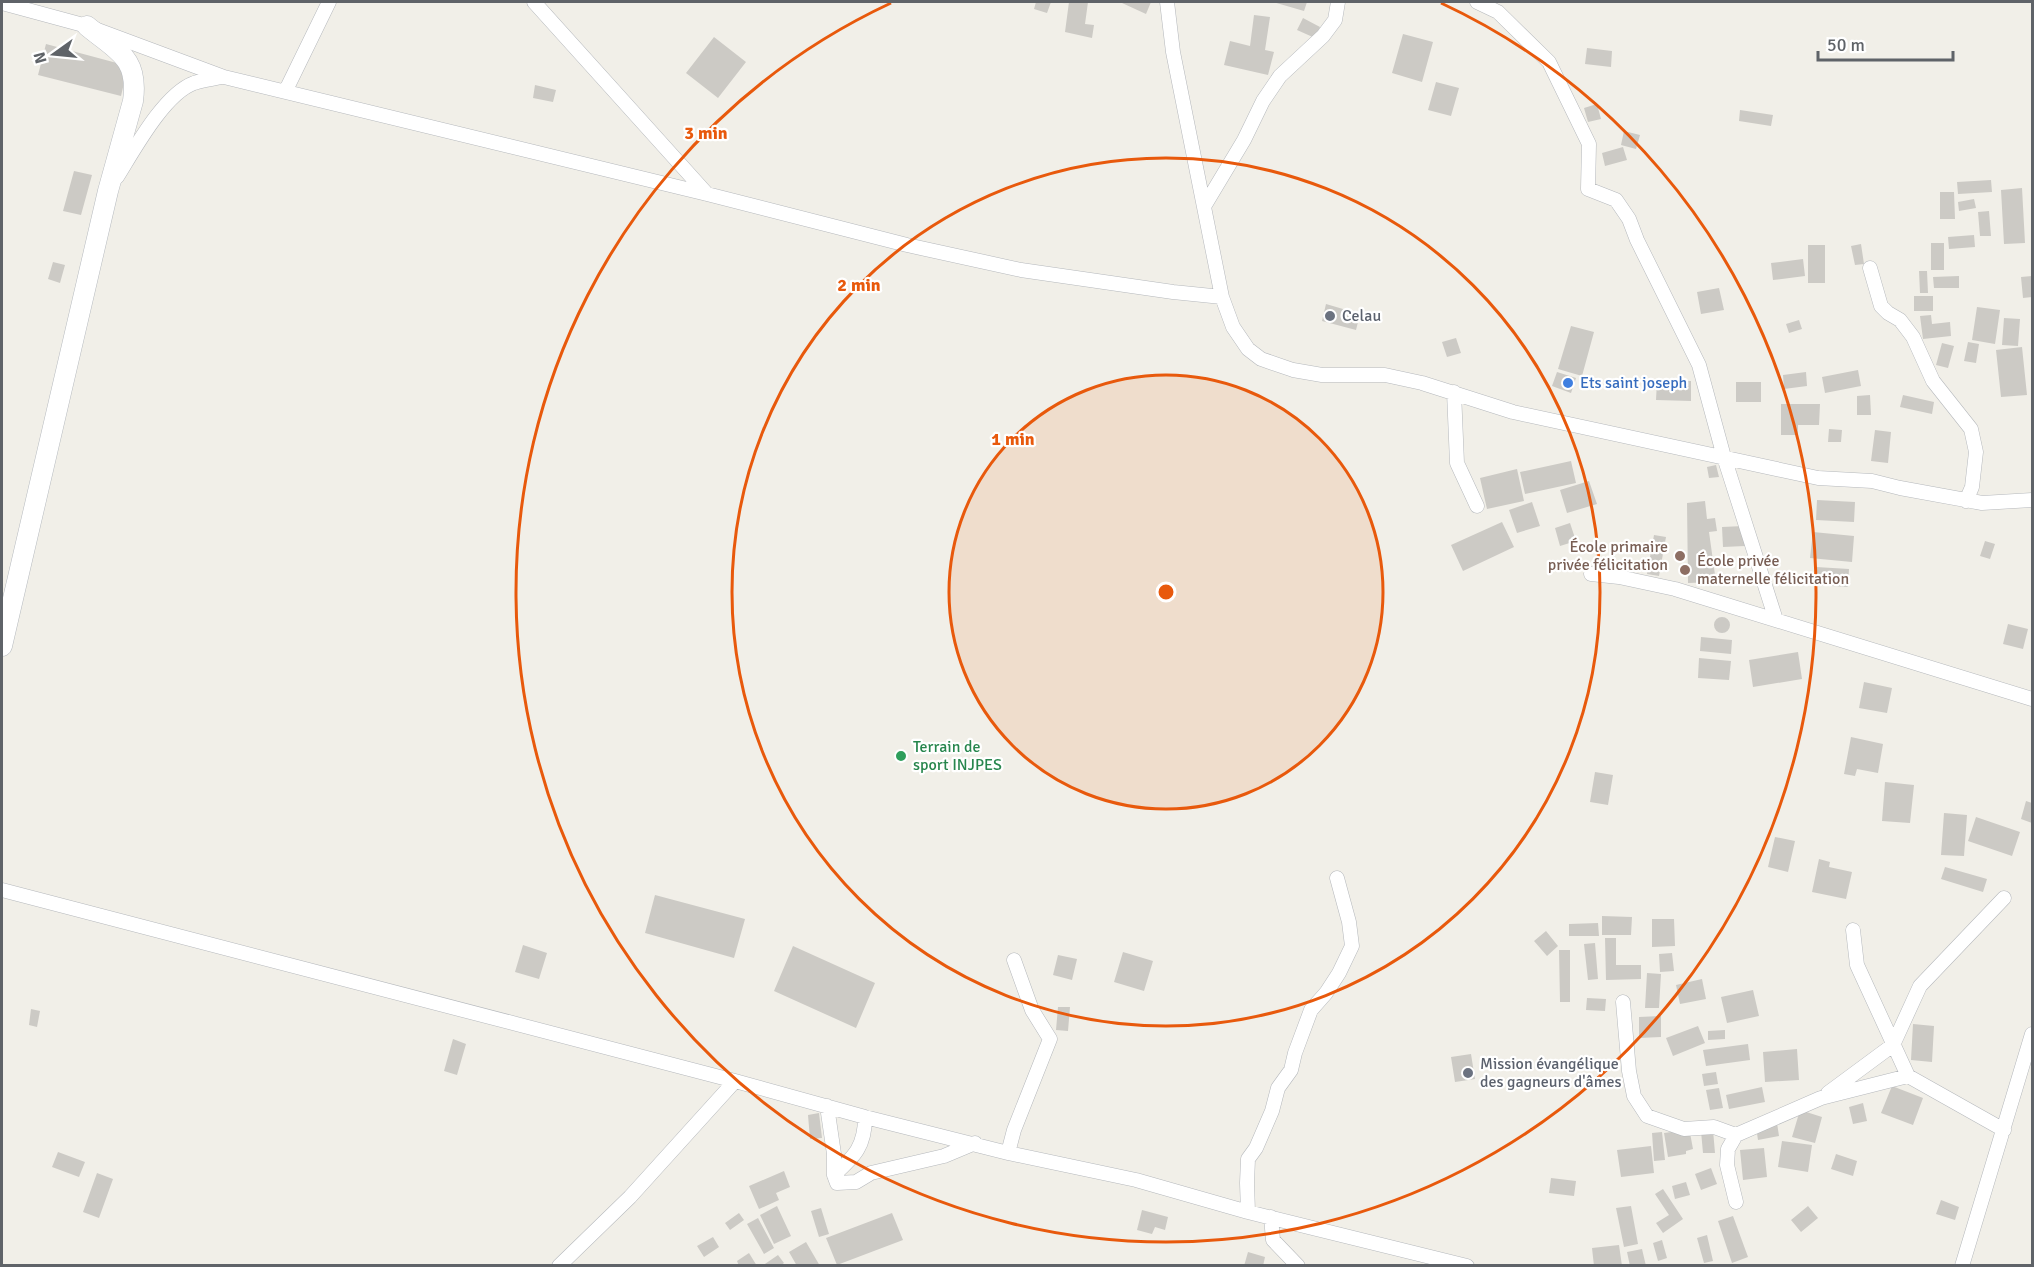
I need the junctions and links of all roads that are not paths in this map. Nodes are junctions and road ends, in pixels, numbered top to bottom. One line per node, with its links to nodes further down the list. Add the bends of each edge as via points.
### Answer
1 (329, 2): 9 (street)
2 (534, 2): 11 (street)
3 (1167, 2): 12 (street, via 1173,52)
4 (1338, 2): 12 (street, via 1335,20 1323,36 1280,76 1263,101)
5 (1477, 2): 16 (street, via 1498,12 1549,62 1589,144 1588,189 1616,200 1629,219 1699,365)
6 (2, 3): 7 (street)
7 (87, 26): 8 (street); 10 (street, via 125,56 135,87)
8 (224, 77): 9 (street); 10 (street, via 193,83 170,100)
9 (286, 90): 11 (street)
10 (108, 191): 22 (street)
11 (707, 194): 14 (street, via 1021,270)
12 (1205, 205): 14 (street)
13 (1870, 268): 18 (street, via 1881,306 1900,320 1913,337 1933,381 1971,429 1976,452 1972,488)
14 (1222, 297): 15 (street, via 1233,327 1248,349 1261,359 1322,375 1385,375)
15 (1454, 392): 16 (street, via 1513,412); 19 (street, via 1457,463)
16 (1724, 457): 18 (street, via 1818,478 1872,481); 21 (street)
17 (2032, 500): 18 (street)
18 (1966, 501)
19 (1477, 506)
20 (1591, 574): 21 (street, via 1675,589)
21 (1776, 620): 23 (street)
22 (2, 646)
23 (2032, 699)
24 (1337, 878): 43 (street, via 1353,946 1326,993 1311,1010 1291,1070 1278,1088 1272,1111 1248,1159)
25 (2, 890): 33 (street)
26 (2004, 898): 31 (street, via 1920,986)
27 (1853, 930): 31 (street, via 1857,965)
28 (1014, 960): 40 (street, via 1032,1010 1050,1039)
29 (1623, 1002): 38 (street, via 1634,1096 1647,1116 1684,1129 1714,1127)
30 (2032, 1034): 37 (street)
31 (1893, 1045): 32 (street); 34 (street)
32 (1908, 1076): 34 (street); 37 (street)
33 (735, 1081): 35 (street); 45 (street, via 630,1197)
34 (1821, 1098): 38 (street)
35 (827, 1106): 36 (street); 41 (street)
36 (865, 1117): 39 (street); 41 (street, via 861,1145)
37 (2004, 1130): 48 (street)
38 (1736, 1135): 42 (street, via 1728,1149 1727,1165)
39 (975, 1143): 40 (street); 41 (street, via 944,1156 871,1173 856,1182 837,1183)
40 (1008, 1153): 43 (street, via 1136,1180)
41 (834, 1175)
42 (1736, 1202)
43 (1248, 1212): 44 (street)
44 (1271, 1217): 46 (street, via 1273,1240); 47 (street)
45 (559, 1266)
46 (1298, 1266)
47 (1467, 1266)
48 (1962, 1266)

